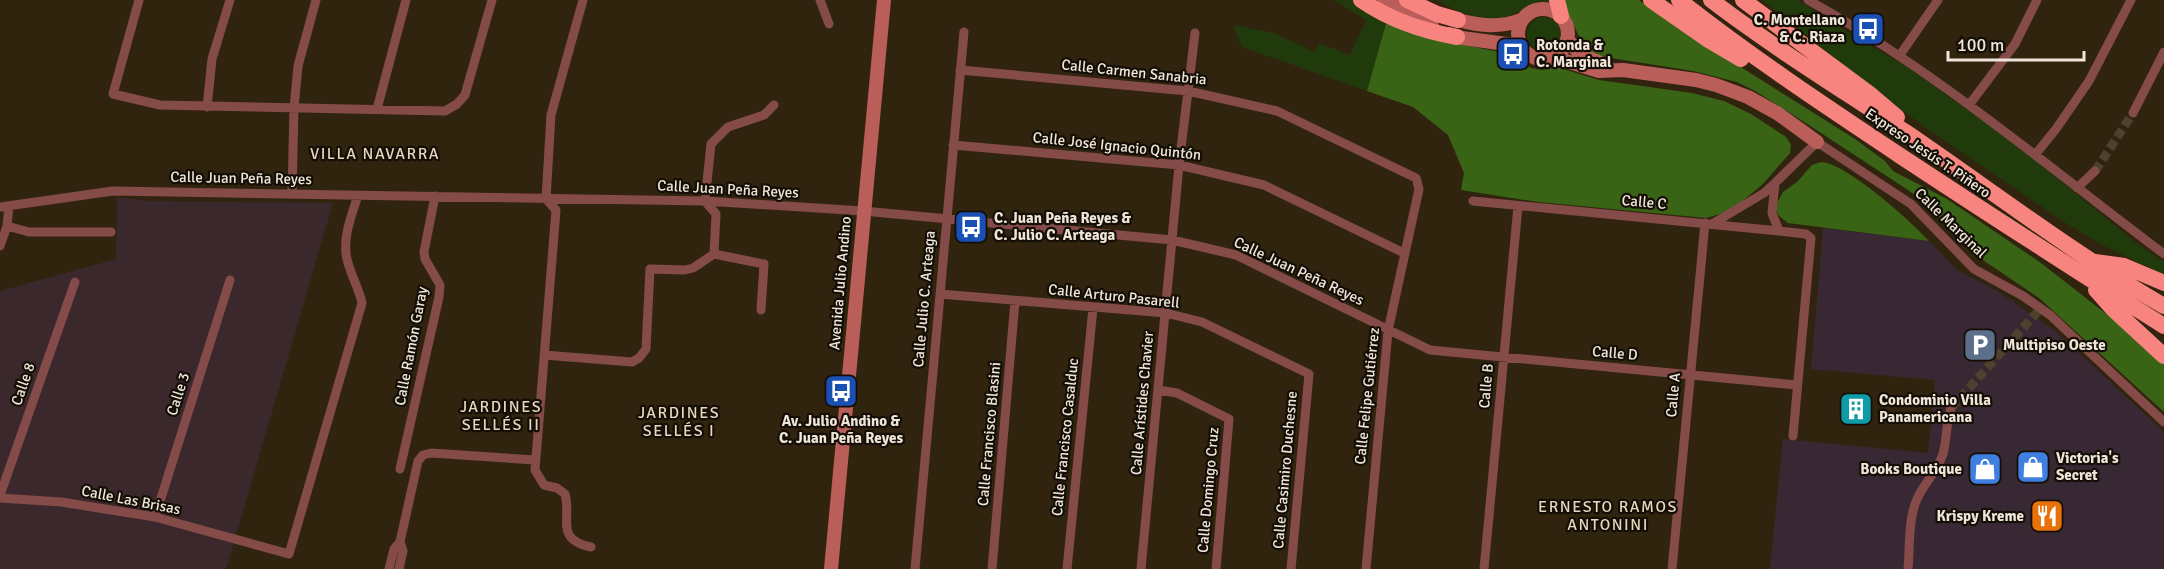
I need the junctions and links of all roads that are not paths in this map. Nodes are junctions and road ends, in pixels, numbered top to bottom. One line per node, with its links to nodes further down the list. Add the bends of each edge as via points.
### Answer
1 (140, 0): 41 (street, via 113,94 160,105)
2 (230, 0): 41 (street, via 212,59)
3 (316, 0): 42 (street, via 298,66)
4 (406, 0): 43 (street)
5 (492, 0): 43 (street, via 465,95 457,104 445,111)
6 (583, 0): 57 (street, via 551,115)
7 (820, 0): 26 (street)
8 (884, 0): 62 (street, Avenida Julio Andino)
9 (1361, 0): 29 (highway, via 1413,26)
10 (1384, 0): 29 (street)
11 (1407, 0): 24 (highway)
12 (1426, 0): 24 (highway)
13 (1651, 0): 37 (highway, via 1707,39)
14 (1679, 0): 37 (highway, Expreso Jesús T. Piñero)
15 (1711, 0): 48 (highway, Expreso Jesús T. Piñero)
16 (1808, 0): 23 (street)
17 (1813, 0): 23 (street)
18 (1938, 0): 33 (street)
19 (2037, 0): 40 (street, via 2015,44)
20 (2131, 0): 47 (street, via 2089,81)
21 (1745, 1): 48 (highway, via 1871,95)
22 (1559, 8): 25 (street, via 1539,9); 30 (street)
23 (1822, 8): 33 (street)
24 (1458, 20): 25 (street, via 1503,26)
25 (1521, 20): 31 (street)
26 (829, 24)
27 (964, 32): 35 (street, Calle Julio C. Arteaga)
28 (1195, 33): 38 (street, Calle Arístides Chavier)
29 (1457, 38): 31 (street)
30 (1567, 39): 34 (street); 36 (street, Calle Marginal, via 1588,59)
31 (1521, 46): 34 (street, via 1537,58)
32 (2164, 52): 44 (street)
33 (1900, 55): 40 (street)
34 (1553, 57): 36 (street, Calle Marginal, via 1599,71)
35 (960, 70): 38 (street, Calle Carmen Sanabria); 46 (street, Calle Julio C. Arteaga)
36 (1623, 70): 45 (street, Calle Marginal, via 1716,85 1777,113)
37 (1798, 88): 73 (highway, Expreso Jesús T. Piñero)
38 (1188, 91): 49 (street, Calle Arístides Chavier); 54 (street, Calle Carmen Sanabria, via 1277,111 1416,178)
39 (774, 105): 58 (street, via 764,114 728,128 711,144)
40 (1969, 105): 47 (street)
41 (207, 107): 42 (street)
42 (294, 108): 43 (street); 53 (street)
43 (377, 109)
44 (2133, 113)
45 (1817, 142): 51 (street); 94 (street, Calle Marginal, via 1911,204 1974,269 2050,315)
46 (953, 145): 49 (street, Calle José Ignacio Quintón); 63 (street, Calle Julio C. Arteaga)
47 (2035, 155): 52 (street)
48 (1949, 163): 73 (highway, Expreso Jesús T. Piñero)
49 (1179, 165): 68 (street, Calle Arístides Chavier); 70 (street, Calle José Ignacio Quintón, via 1264,185)
50 (2095, 171): 52 (street)
51 (1775, 183): 64 (street); 66 (street, via 1772,213)
52 (2076, 188): 72 (street)
53 (292, 194): 55 (street, Calle Juan Peña Reyes); 61 (street, Calle Juan Peña Reyes, via 113,191)
54 (1418, 194): 70 (street, Calle Felipe Gutiérrez)
55 (358, 195): 56 (street, Calle Juan Peña Reyes); 99 (street, Calle Las Brisas, via 344,247 362,303 289,554)
56 (435, 196): 57 (street, Calle Juan Peña Reyes); 97 (street, Calle Ramón Garay, via 424,252 440,285 439,297)
57 (546, 199): 58 (street, Calle Juan Peña Reyes); 86 (street, via 556,210)
58 (705, 201): 62 (street, Calle Juan Peña Reyes); 71 (street, via 716,214)
59 (1473, 201): 60 (street, Calle C)
60 (1518, 206): 64 (street, Calle C); 88 (street, Calle B)
61 (5, 207): 65 (street)
62 (863, 212): 63 (street, Calle Juan Peña Reyes); 104 (street, Avenida Julio Andino)
63 (946, 219): 68 (street, Calle Juan Peña Reyes); 77 (street, Calle Julio C. Arteaga)
64 (1708, 224): 66 (street, Calle C); 90 (street, Calle A)
65 (7, 226): 67 (street, via 29,232); 69 (street)
66 (1779, 231): 91 (street, Calle C, via 1811,238)
67 (111, 232)
68 (1172, 240): 82 (street, Calle Arístides Chavier); 84 (street, Calle Juan Peña Reyes, via 1236,255)
69 (0, 246)
70 (1404, 253): 84 (street, Calle Felipe Gutiérrez)
71 (714, 254): 81 (street, via 764,264); 86 (street, via 685,270 650,269 646,350 639,358 632,362)
72 (2164, 254)
73 (2086, 268): 76 (highway, via 2124,266); 79 (highway, Expreso Jesús T. Piñero); 83 (highway, Expreso Jesús T. Piñero); 87 (highway, via 2112,308)
74 (230, 280): 99 (street, Calle 3)
75 (75, 282): 98 (street, Calle 8)
76 (2164, 283)
77 (940, 294): 78 (street, Calle Arturo Pasarell); 105 (street, Calle Julio C. Arteaga)
78 (1015, 302): 80 (street, Calle Arturo Pasarell); 106 (street, Calle Francisco Blasini)
79 (2164, 306)
80 (1092, 308): 82 (street, Calle Arturo Pasarell); 107 (street, Calle Francisco Casalduc)
81 (761, 310)
82 (1166, 313): 89 (street, Calle Arturo Pasarell, via 1202,322); 92 (street, Calle Arístides Chavier)
83 (2164, 326)
84 (1388, 331): 85 (street, Calle Juan Peña Reyes); 111 (street, Calle Felipe Gutiérrez)
85 (1430, 350): 88 (street, Calle D)
86 (544, 355): 96 (street)
87 (2164, 356)
88 (1504, 358): 90 (street, Calle D); 112 (street, Calle B)
89 (1309, 374): 110 (street, Calle Casimiro Duchesne)
90 (1690, 375): 91 (street, Calle D); 113 (street, Calle A)
91 (1797, 385): 95 (street)
92 (1158, 390): 108 (street, Calle Arístides Chavier); 109 (street, Calle Domingo Cruz, via 1177,393 1229,418)
93 (1951, 408): 114 (street, via 1938,466 1916,501)
94 (2164, 422)
95 (1793, 436)
96 (535, 460): 100 (street, via 423,455 418,461); 101 (street, via 541,482 565,494 570,537)
97 (400, 469)
98 (0, 497): 99 (street, Calle Las Brisas)
99 (155, 517)
100 (400, 542): 102 (street, via 393,549); 103 (street, via 403,551)
101 (591, 547)
102 (389, 569)
103 (399, 569)
104 (831, 569)
105 (915, 569)
106 (992, 569)
107 (1067, 569)
108 (1141, 569)
109 (1216, 569)
110 (1291, 569)
111 (1366, 569)
112 (1484, 569)
113 (1672, 569)
114 (1908, 569)

